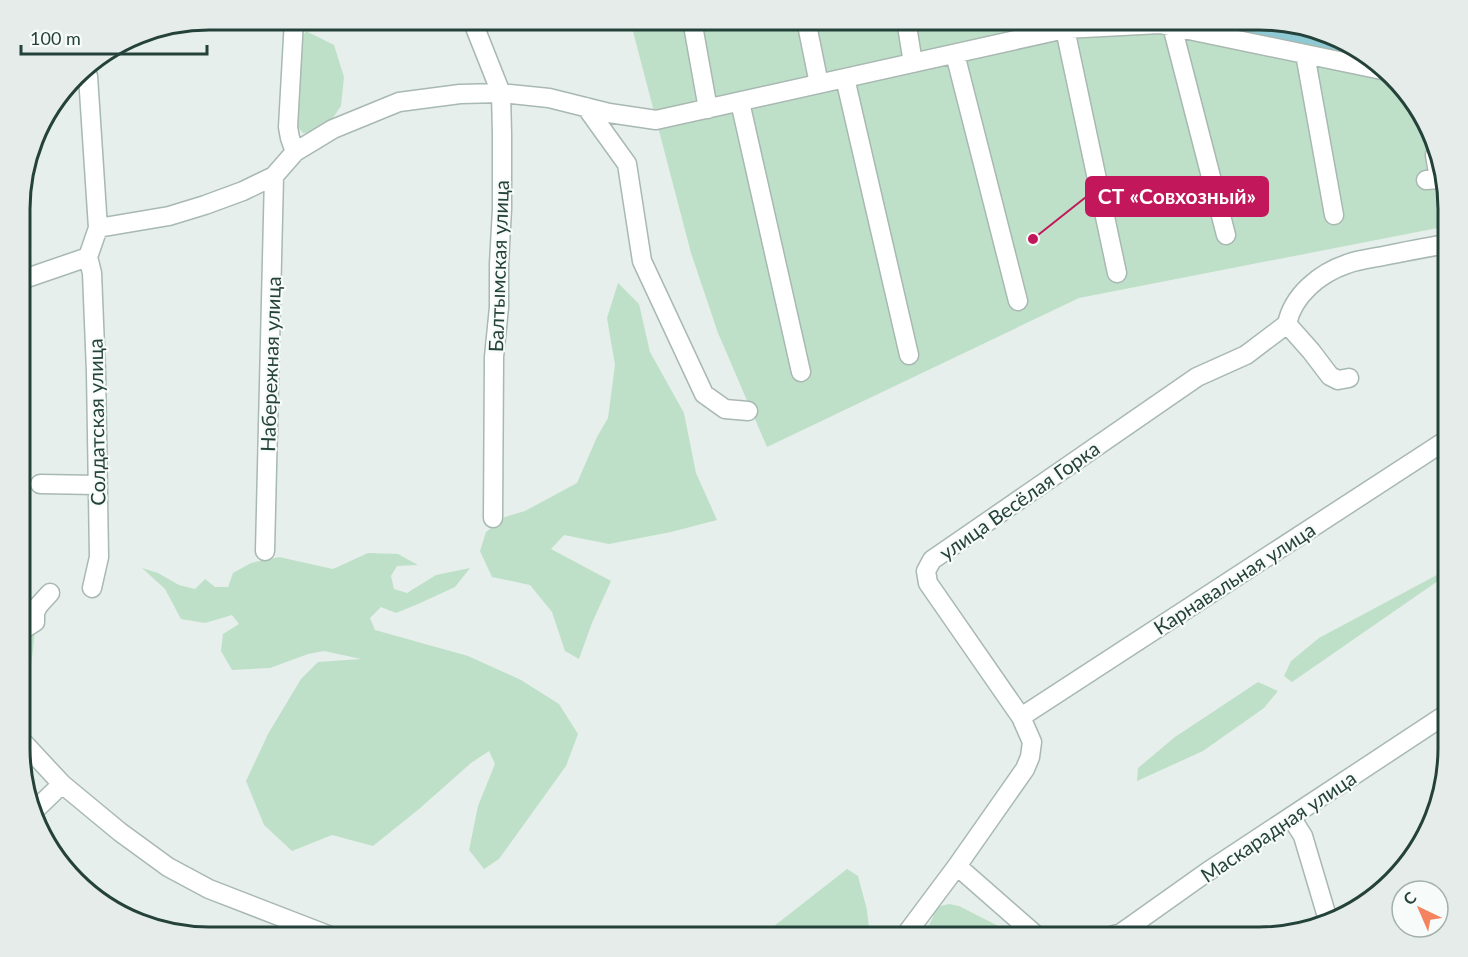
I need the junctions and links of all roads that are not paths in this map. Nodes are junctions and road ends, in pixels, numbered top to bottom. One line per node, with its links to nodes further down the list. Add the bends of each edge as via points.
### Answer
1 (293, 30): 21 (street, via 288,127)
2 (476, 30): 17 (street, Балтымская улица)
3 (694, 30): 20 (street)
4 (809, 30): 16 (street)
5 (908, 30): 12 (street)
6 (1061, 30): 10 (street)
7 (1065, 30): 30 (street)
8 (1173, 30): 27 (street)
9 (1191, 30): 11 (street)
10 (955, 54): 12 (street); 32 (street)
11 (1305, 54): 13 (street); 25 (street)
12 (913, 63): 15 (street)
13 (1367, 67)
14 (88, 78): 26 (street, Солдатская улица)
15 (845, 78): 16 (street); 34 (street)
16 (819, 84): 18 (street)
17 (501, 93): 19 (street); 21 (street, via 460,93 399,102 333,129); 41 (street, Балтымская улица)
18 (740, 102): 20 (street); 35 (street)
19 (586, 107): 20 (street, via 656,120); 37 (street, via 627,164 642,261 704,394 725,410)
20 (708, 109)
21 (295, 152): 22 (street)
22 (274, 176): 26 (street, via 169,216); 42 (street, Набережная улица)
23 (1435, 179): 24 (street)
24 (1426, 180)
25 (1334, 215)
26 (98, 228): 29 (street, Солдатская улица)
27 (1226, 235)
28 (1438, 246): 33 (street, via 1347,264 1327,273 1299,298 1289,311)
29 (88, 257): 31 (street); 40 (street, Солдатская улица, via 96,372)
30 (1117, 273)
31 (30, 277)
32 (1018, 301)
33 (1287, 324): 36 (street, via 1330,376 1338,380); 46 (street, улица Весёлая Горка, via 1246,355 1197,377 932,560 926,571 928,583)
34 (909, 355)
35 (801, 372)
36 (1349, 378)
37 (748, 411)
38 (1438, 446): 46 (street, Карнавальная улица)
39 (40, 484): 40 (street)
40 (97, 484): 43 (street, Солдатская улица, via 99,557)
41 (493, 518)
42 (265, 551)
43 (92, 588)
44 (50, 593): 45 (street, via 39,605 35,622)
45 (30, 625)
46 (1021, 717): 52 (street, улица Весёлая Горка, via 1032,742 1025,769)
47 (1438, 720): 51 (street, Маскарадная улица)
48 (30, 750): 49 (street)
49 (62, 784): 50 (street); 54 (street, via 168,867 209,889)
50 (40, 805)
51 (1291, 817): 53 (street, via 1303,836); 57 (street, Маскарадная улица)
52 (957, 866): 55 (street); 56 (street)
53 (1326, 913)
54 (305, 927)
55 (911, 927)
56 (1027, 927)
57 (1130, 927)

